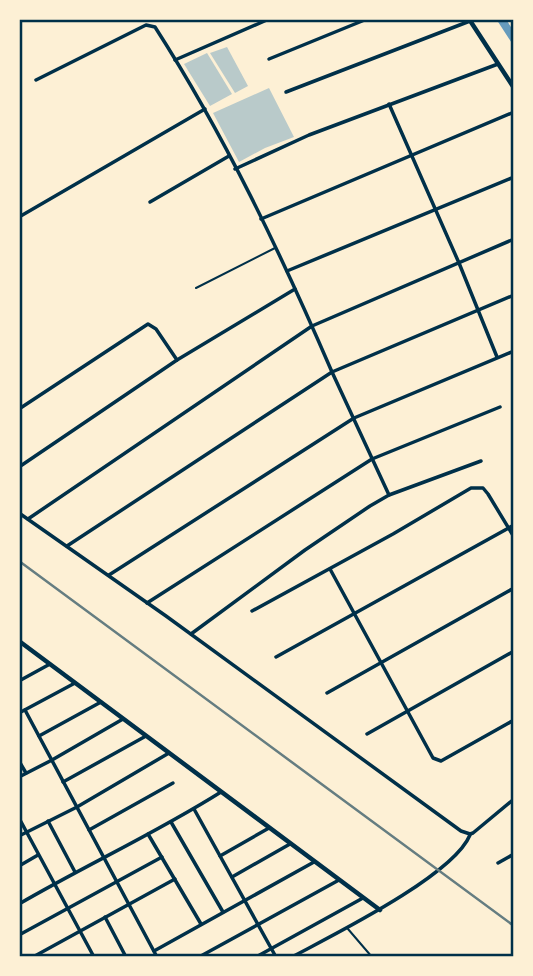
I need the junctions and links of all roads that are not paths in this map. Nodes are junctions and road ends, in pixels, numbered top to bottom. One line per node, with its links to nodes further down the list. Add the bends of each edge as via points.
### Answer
1 (269, 19): 5 (street)
2 (367, 19): 4 (street)
3 (470, 20): 6 (street); 9 (street)
4 (269, 59)
5 (175, 60): 7 (street, via 155,27 146,25); 11 (street)
6 (498, 64): 8 (street); 10 (street)
7 (36, 80)
8 (514, 88)
9 (286, 92)
10 (389, 104): 13 (street); 15 (street)
11 (205, 109): 14 (street); 19 (street)
12 (514, 112): 13 (street)
13 (411, 155): 18 (street); 20 (street)
14 (229, 156): 15 (street); 17 (street)
15 (235, 169): 20 (street)
16 (514, 177): 18 (street)
17 (150, 202)
18 (435, 211): 23 (street); 24 (street)
19 (19, 217)
20 (261, 219): 22 (street)
21 (514, 239): 23 (street)
22 (275, 247): 24 (street); 25 (lane)
23 (459, 263): 28 (street); 29 (street)
24 (287, 271): 26 (street)
25 (196, 288)
26 (295, 289): 29 (street); 32 (street)
27 (514, 295): 28 (street)
28 (478, 309): 31 (street); 33 (street)
29 (312, 326): 33 (street); 42 (street)
30 (514, 351): 31 (street)
31 (497, 358): 36 (street)
32 (177, 360): 35 (street, via 148,324); 39 (street)
33 (331, 372): 36 (street); 46 (street)
34 (500, 407): 37 (street)
35 (19, 409)
36 (354, 418): 37 (street); 48 (street)
37 (372, 459): 40 (street); 50 (street)
38 (481, 461): 40 (street)
39 (19, 467)
40 (389, 495): 53 (street)
41 (19, 513): 42 (street)
42 (27, 519): 46 (street)
43 (514, 525): 44 (street)
44 (509, 528): 45 (street); 47 (street, via 483,488 471,488); 52 (street)
45 (514, 537)
46 (67, 546): 48 (street)
47 (330, 569): 51 (street); 52 (street)
48 (109, 575): 50 (street)
49 (514, 588): 57 (street)
50 (147, 603): 53 (street)
51 (252, 611)
52 (355, 614): 56 (street); 57 (street)
53 (191, 634): 89 (street)
54 (21, 645): 58 (street)
55 (514, 651): 64 (street)
56 (276, 657)
57 (382, 663): 61 (street); 64 (street)
58 (50, 664): 59 (street); 60 (street)
59 (19, 681)
60 (75, 683): 62 (street); 63 (street)
61 (327, 693)
62 (101, 702): 66 (street); 69 (street)
63 (25, 710): 65 (street); 69 (street)
64 (408, 711): 67 (street, via 437,761); 68 (street)
65 (19, 713)
66 (123, 719): 70 (street); 72 (street)
67 (514, 720)
68 (367, 734)
69 (39, 736): 72 (street)
70 (146, 736): 71 (street); 76 (street)
71 (169, 753): 78 (street); 80 (street)
72 (52, 760): 74 (street); 76 (street)
73 (19, 761): 74 (street)
74 (26, 773): 75 (street)
75 (19, 777)
76 (63, 782): 80 (street)
77 (173, 783): 86 (street)
78 (221, 792): 81 (street); 85 (street)
79 (514, 799): 89 (street)
80 (77, 807): 83 (street); 86 (street)
81 (194, 809): 84 (street); 95 (street)
82 (19, 818): 87 (street)
83 (48, 821): 87 (street); 100 (street)
84 (171, 822): 88 (street); 112 (street)
85 (269, 828): 91 (street); 95 (street)
86 (89, 830): 94 (street)
87 (26, 832): 90 (street); 93 (street)
88 (149, 834): 94 (street); 96 (street)
89 (470, 834): 111 (street, via 466,845)
90 (19, 836)
91 (290, 844): 97 (street); 101 (street)
92 (514, 854): 98 (street)
93 (38, 855): 99 (street); 105 (street)
94 (103, 856): 100 (street); 103 (street)
95 (220, 856): 101 (street)
96 (162, 857): 102 (street); 103 (street)
97 (314, 862): 104 (street); 107 (street)
98 (498, 863)
99 (19, 866)
100 (75, 872): 105 (street)
101 (232, 877): 107 (street)
102 (175, 879): 109 (street); 114 (street)
103 (116, 880): 109 (street); 110 (street)
104 (339, 880): 106 (street); 115 (street)
105 (54, 883): 108 (street); 110 (street)
106 (363, 898): 111 (street); 119 (street)
107 (245, 900): 112 (street); 115 (street)
108 (19, 904)
109 (129, 904): 113 (street); 120 (street)
110 (67, 908): 117 (street); 118 (street)
111 (380, 910): 116 (street)
112 (223, 912): 114 (street)
113 (105, 917): 117 (street); 123 (street)
114 (201, 925): 120 (street)
115 (258, 925): 119 (street); 125 (street)
116 (347, 928): 128 (street); 129 (lane)
117 (80, 931): 121 (street); 122 (street)
118 (19, 935)
119 (271, 948): 126 (street); 127 (street)
120 (154, 951): 124 (street)
121 (92, 956)
122 (33, 957)
123 (127, 957)
124 (157, 957)
125 (200, 957)
126 (256, 957)
127 (276, 957)
128 (292, 957)
129 (372, 957)

